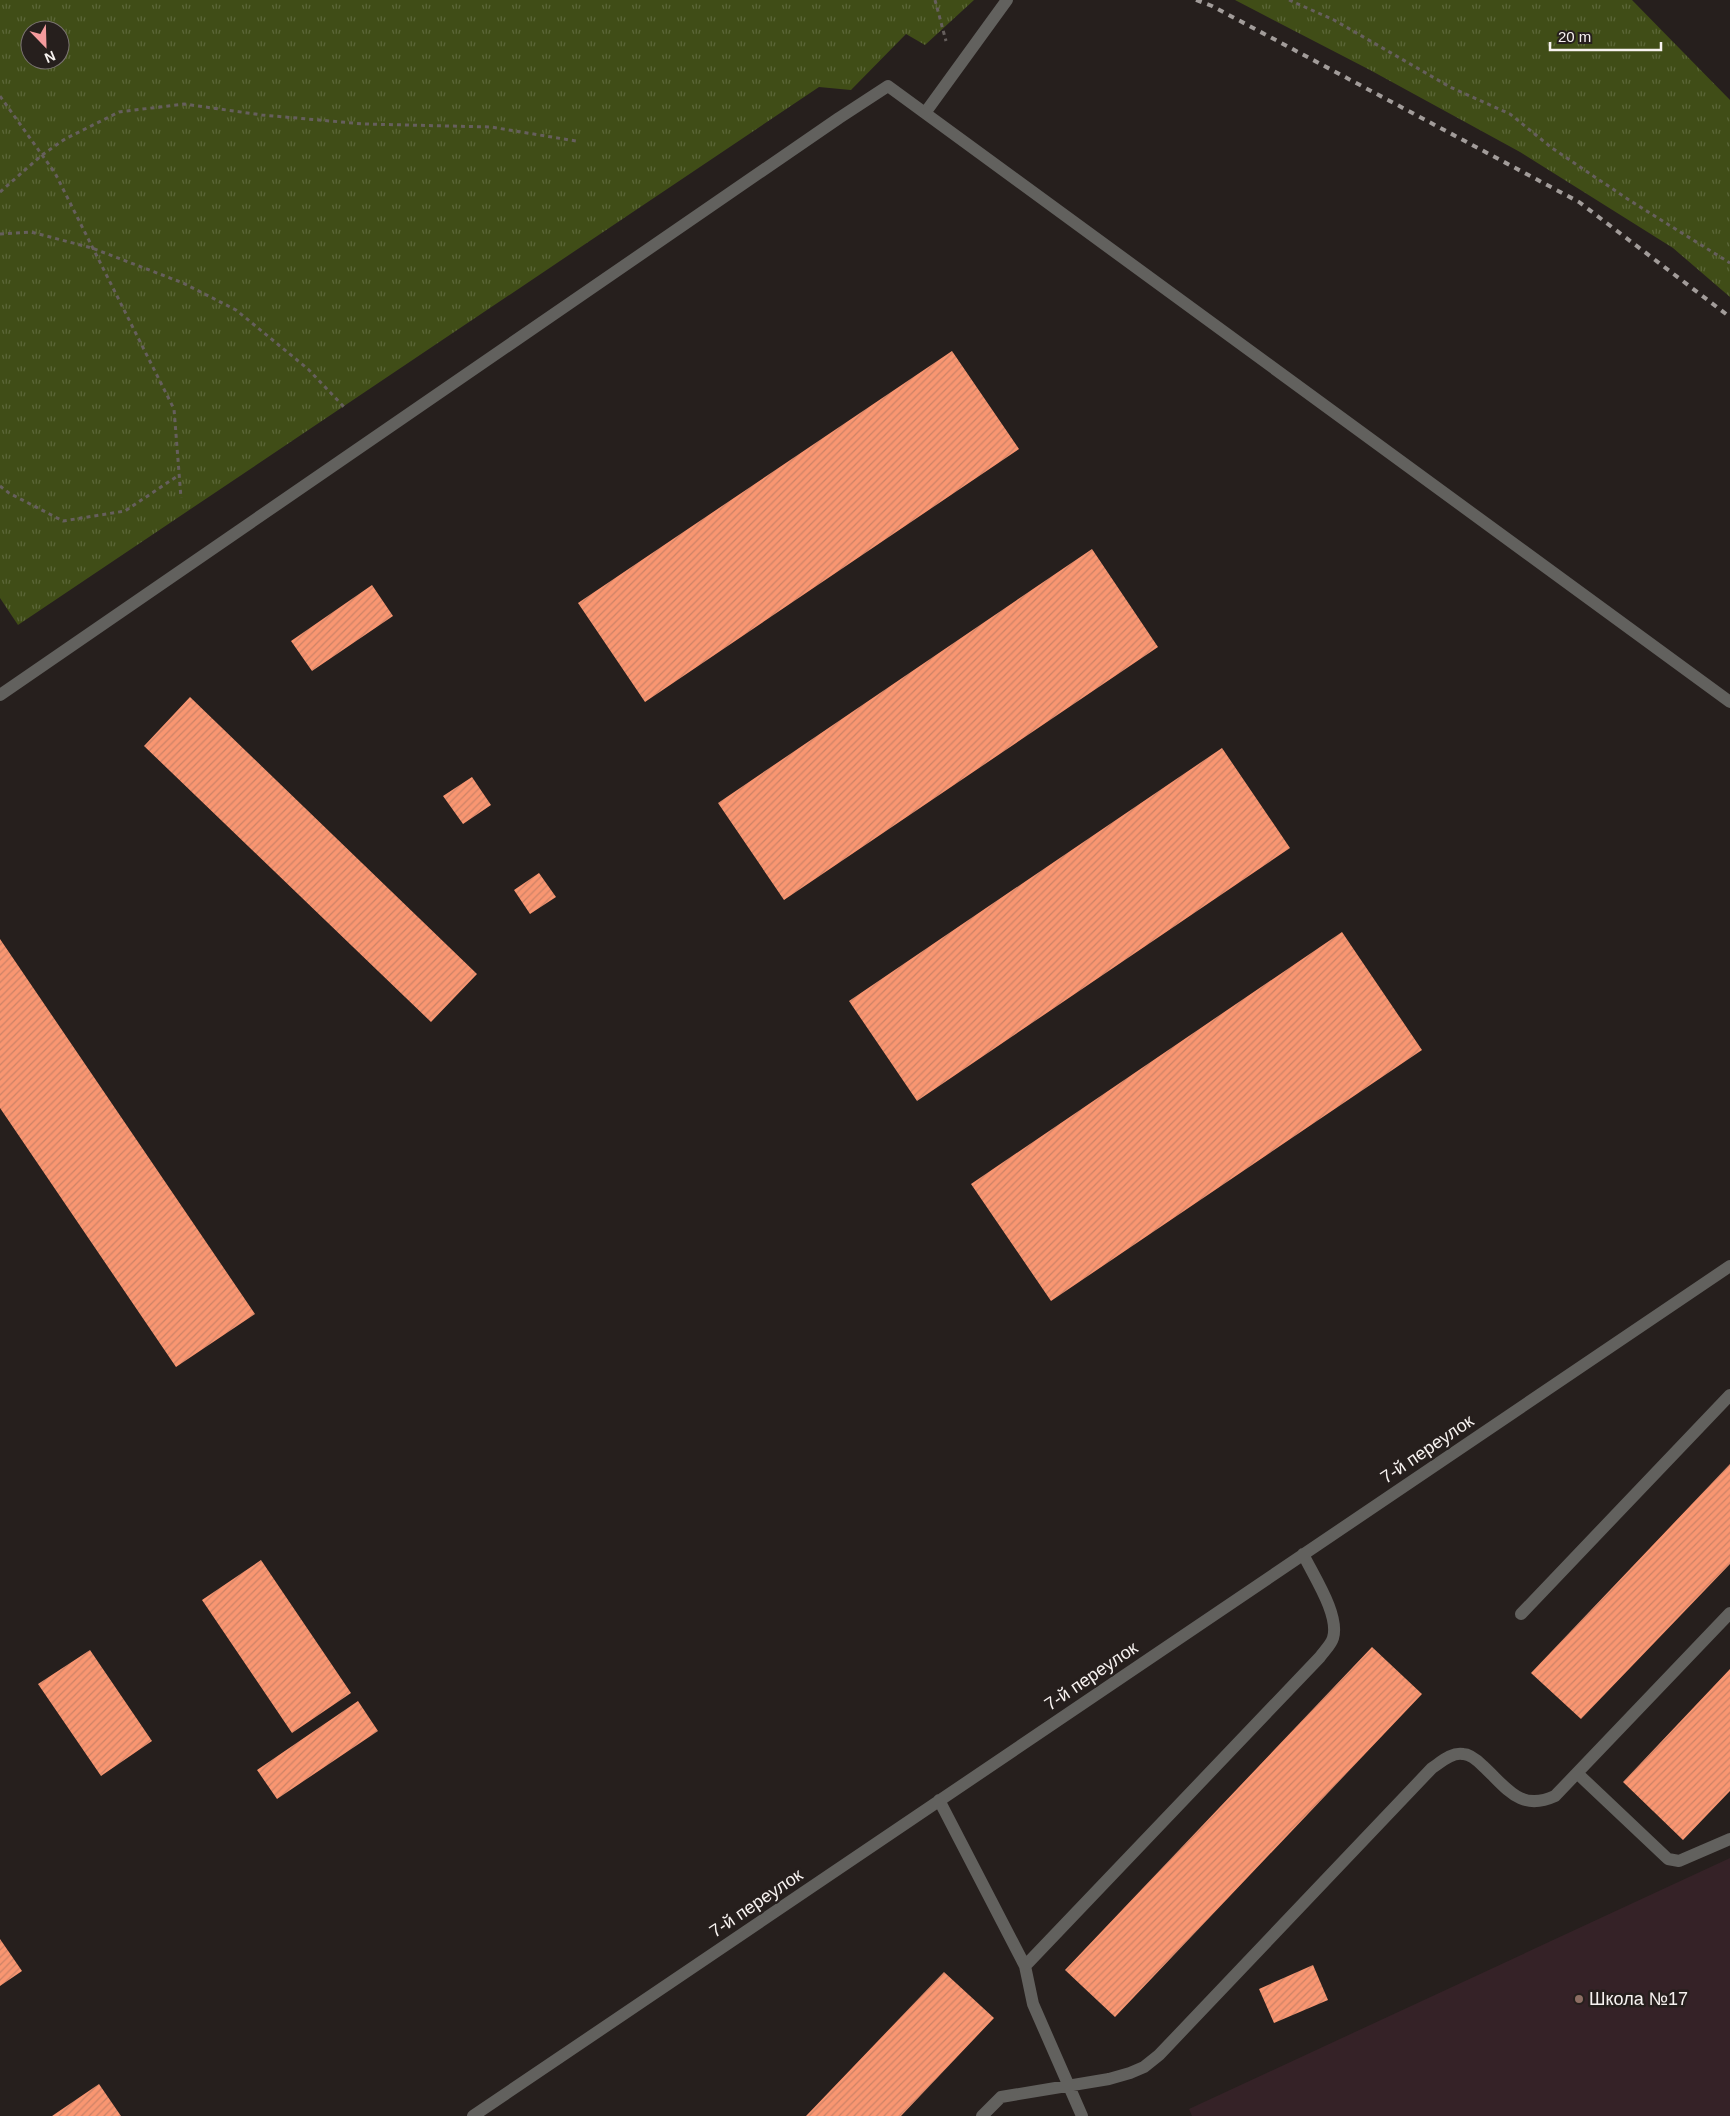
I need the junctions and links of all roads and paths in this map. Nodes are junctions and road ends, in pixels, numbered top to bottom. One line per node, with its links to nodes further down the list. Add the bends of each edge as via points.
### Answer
1 (1007, 0): 4 (street)
2 (1289, 0): 10 (path, via 1334,20 1450,87 1510,114 1552,148)
3 (0, 96): 6 (path)
4 (925, 114): 15 (street, via 888,86); 16 (street)
5 (576, 141): 6 (path, via 490,127 364,124 184,104 119,112 65,138)
6 (42, 155): 7 (path); 9 (path, via 55,173)
7 (0, 192)
8 (0, 234): 9 (path, via 31,232)
9 (92, 248): 11 (path, via 183,283 236,310 308,369); 12 (path, via 174,410)
10 (1730, 264)
11 (344, 407)
12 (179, 475): 13 (path, via 126,511 63,521); 14 (path)
13 (0, 486)
14 (181, 498)
15 (0, 695)
16 (1730, 702)
17 (1730, 1266): 19 (street, 7-й переулок)
18 (1730, 1395): 21 (street)
19 (1303, 1554): 23 (street, 7-й переулок); 25 (street, via 1331,1612 1335,1625 1333,1640)
20 (1730, 1613): 22 (street)
21 (1521, 1614)
22 (1577, 1773): 24 (street, via 1668,1859 1679,1861); 26 (street, via 1555,1796 1543,1802 1528,1802 1516,1797 1478,1760 1464,1754 1447,1757 1432,1768 1159,2055 1130,2073)
23 (939, 1800): 25 (street); 27 (street, 7-й переулок)
24 (1730, 1839)
25 (1025, 1966): 26 (street, via 1033,2004)
26 (1068, 2085): 28 (street, via 1001,2097); 29 (street)
27 (473, 2116)
28 (982, 2116)
29 (1082, 2116)

